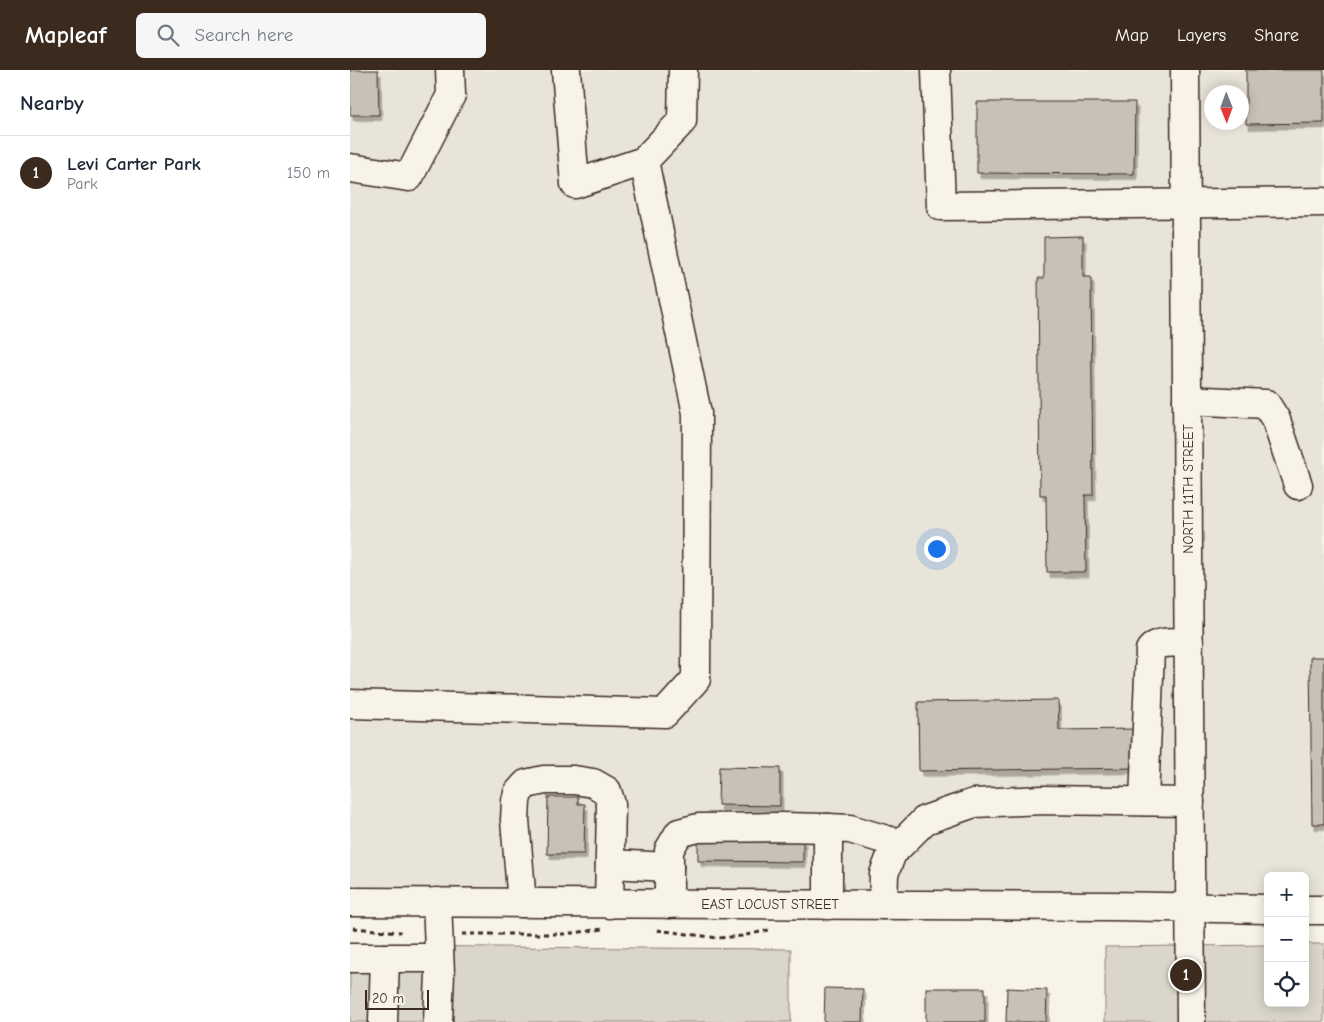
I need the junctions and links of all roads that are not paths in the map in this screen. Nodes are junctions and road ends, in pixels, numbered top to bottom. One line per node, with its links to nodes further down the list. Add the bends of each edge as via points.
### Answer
1 (450, 70): 7 (street, via 451,95 409,177)
2 (566, 70): 6 (street, via 575,184)
3 (683, 70): 6 (street, via 682,121)
4 (936, 70): 9 (street, via 941,206)
5 (1185, 70): 9 (street, NORTH 11TH STREET)
6 (644, 161): 13 (street, via 697,413 696,679 665,713)
7 (350, 168)
8 (1324, 202): 9 (street)
9 (1186, 203): 10 (street, NORTH 11TH STREET)
10 (1187, 400): 11 (street, via 1266,404 1276,420); 12 (street, NORTH 11TH STREET)
11 (1298, 485)
12 (1189, 643): 14 (street, via 1159,643 1150,650); 15 (street, NORTH 11TH STREET)
13 (350, 704)
14 (1144, 801): 15 (street); 17 (street, via 974,803 925,820)
15 (1190, 802): 26 (street, NORTH 11TH STREET)
16 (828, 828): 17 (street, via 850,829); 19 (street, via 698,828 679,833 669,850); 24 (street)
17 (900, 844): 25 (street, via 892,853 884,874)
18 (610, 864): 19 (street); 22 (street, via 611,804 607,791 593,783 574,780 526,784 516,801); 30 (street)
19 (669, 867): 23 (street)
20 (350, 902): 21 (street, EAST LOCUST STREET)
21 (436, 902): 22 (street, EAST LOCUST STREET); 31 (street)
22 (522, 903): 30 (street, EAST LOCUST STREET)
23 (669, 904): 24 (street, EAST LOCUST STREET); 30 (street, EAST LOCUST STREET)
24 (828, 905): 25 (street, EAST LOCUST STREET)
25 (884, 905): 26 (street, EAST LOCUST STREET)
26 (1190, 908): 27 (street, EAST LOCUST STREET); 36 (street, NORTH 11TH STREET)
27 (1264, 909)
28 (1309, 910): 29 (street)
29 (1324, 910)
30 (607, 916)
31 (438, 946): 33 (street); 35 (street)
32 (350, 958): 33 (street)
33 (386, 958): 34 (street)
34 (383, 1022)
35 (438, 1022)
36 (1191, 1022)

